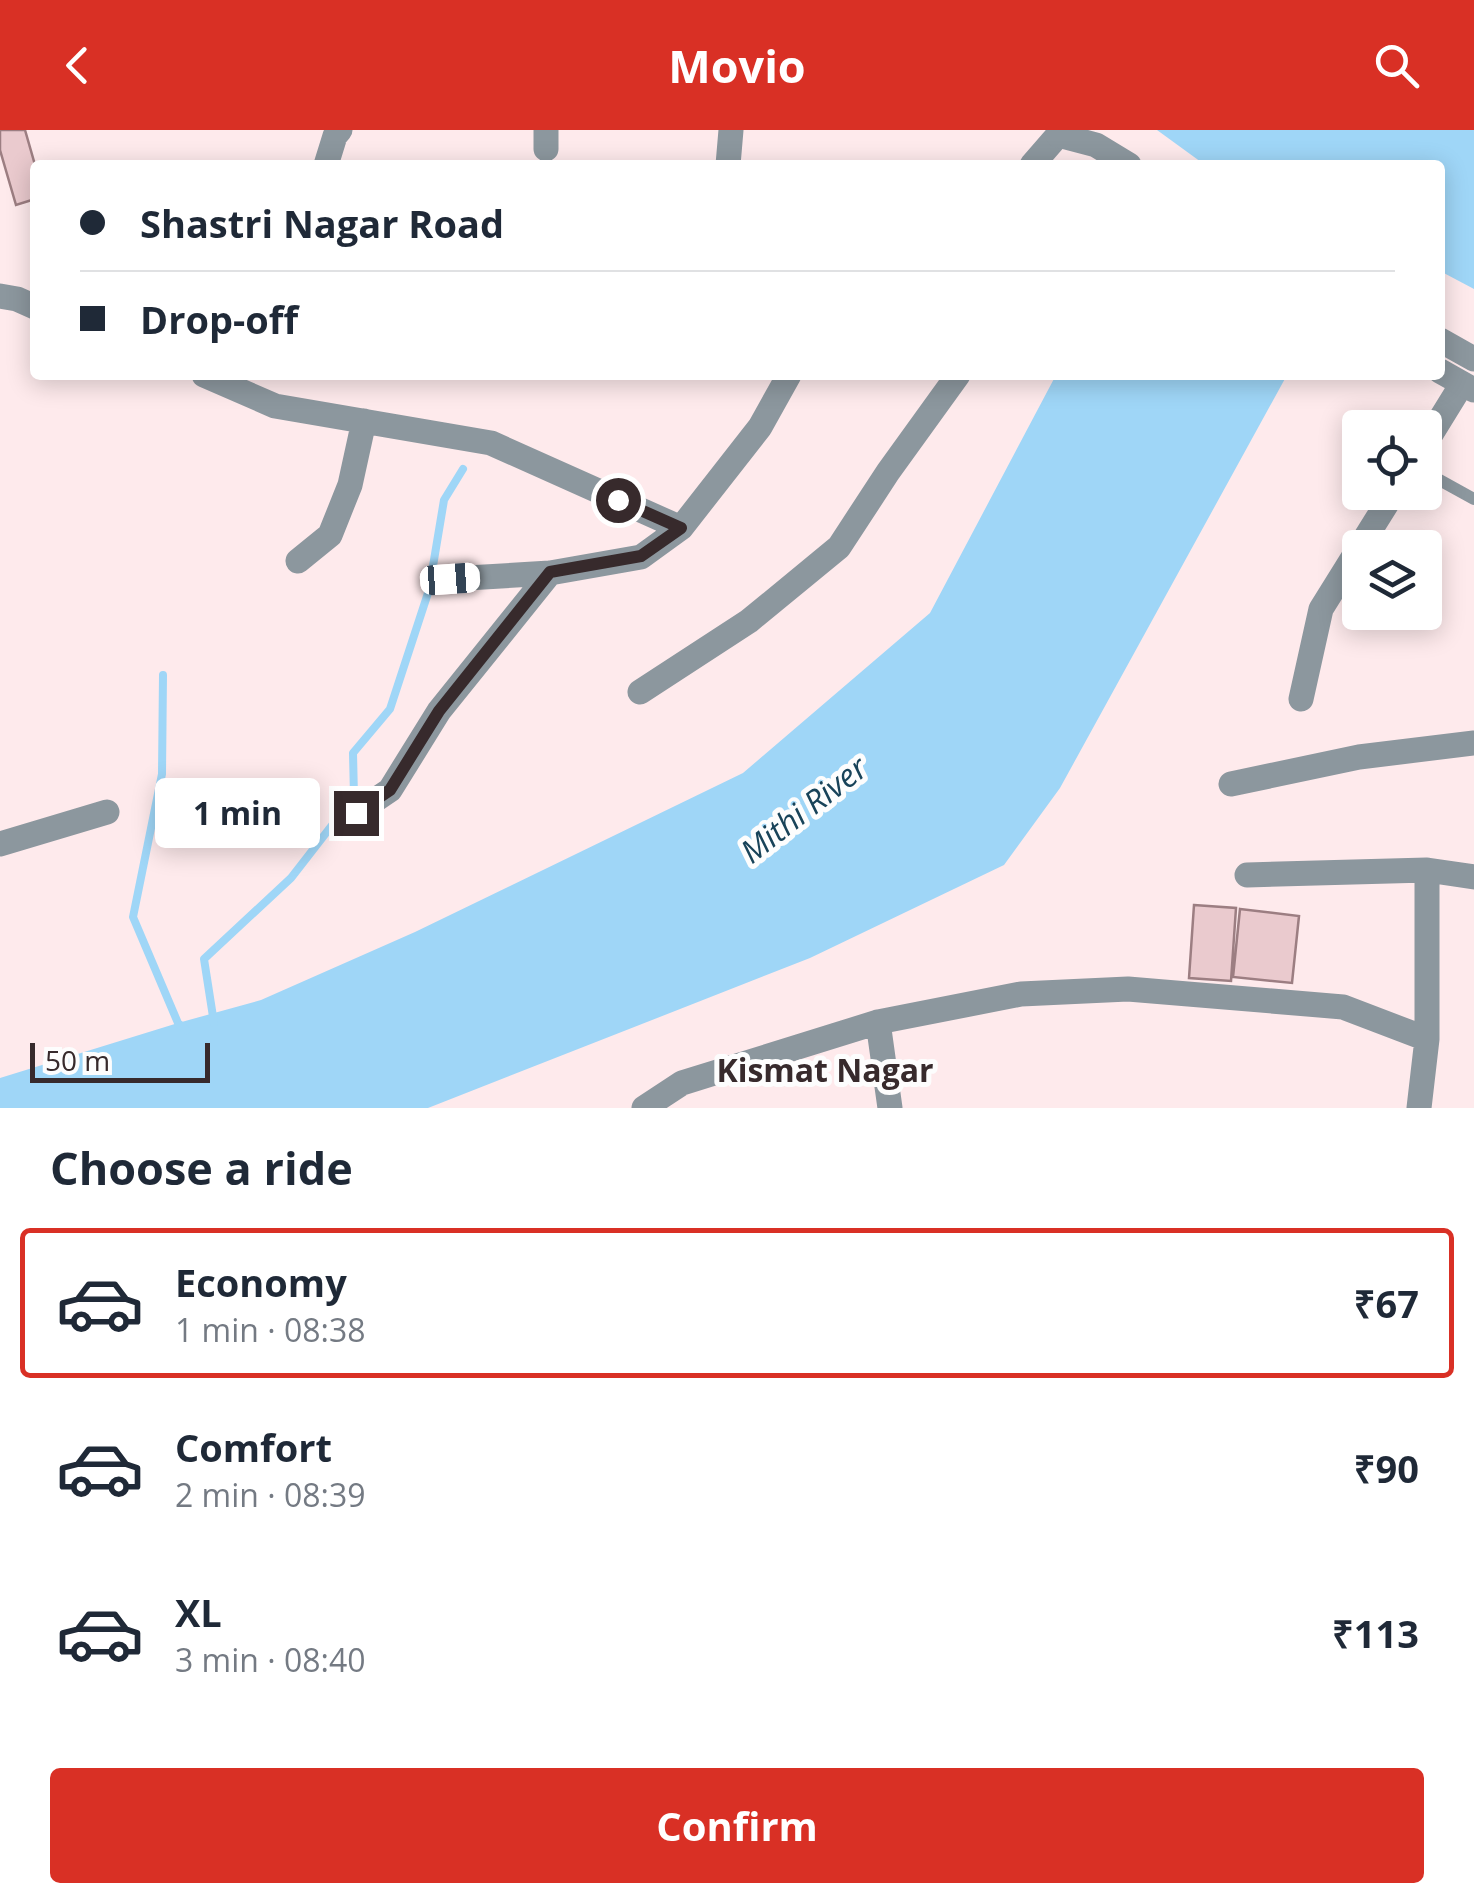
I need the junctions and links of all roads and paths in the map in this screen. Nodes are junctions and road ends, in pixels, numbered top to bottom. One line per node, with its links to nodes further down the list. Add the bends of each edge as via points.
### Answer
1 (340, 130): 4 (street)
2 (730, 130): 5 (street)
3 (1054, 132): 6 (street); 7 (street); 8 (street)
4 (328, 160)
5 (728, 160)
6 (1035, 160)
7 (1079, 160)
8 (1121, 160)
9 (0, 296): 10 (street)
10 (30, 305)
11 (1445, 343): 12 (street)
12 (1474, 359)
13 (215, 380): 18 (street, via 274,406)
14 (787, 380): 22 (street, via 760,427)
15 (954, 380): 26 (street, via 839,547 749,622)
16 (1459, 382): 17 (street)
17 (1442, 413)
18 (364, 421): 22 (street, via 491,443); 23 (street, via 330,535)
19 (1442, 481): 20 (lane)
20 (1474, 499)
21 (1383, 510): 27 (street, via 1321,608)
22 (681, 528): 24 (street, via 641,556)
23 (298, 561)
24 (550, 572): 25 (street); 31 (street, via 439,711 390,790)
25 (450, 579)
26 (640, 692)
27 (1301, 699)
28 (1474, 743): 29 (street, via 1359,757)
29 (1231, 784)
30 (107, 812): 32 (street)
31 (356, 813)
32 (0, 844)
33 (1428, 870): 34 (street); 35 (street); 37 (street)
34 (1247, 875)
35 (1474, 877)
36 (878, 1022): 37 (street, via 1021,994 1128,989 1344,1007); 38 (street, via 682,1083); 39 (street)
37 (1426, 1039): 40 (street)
38 (644, 1108)
39 (890, 1108)
40 (1419, 1108)

